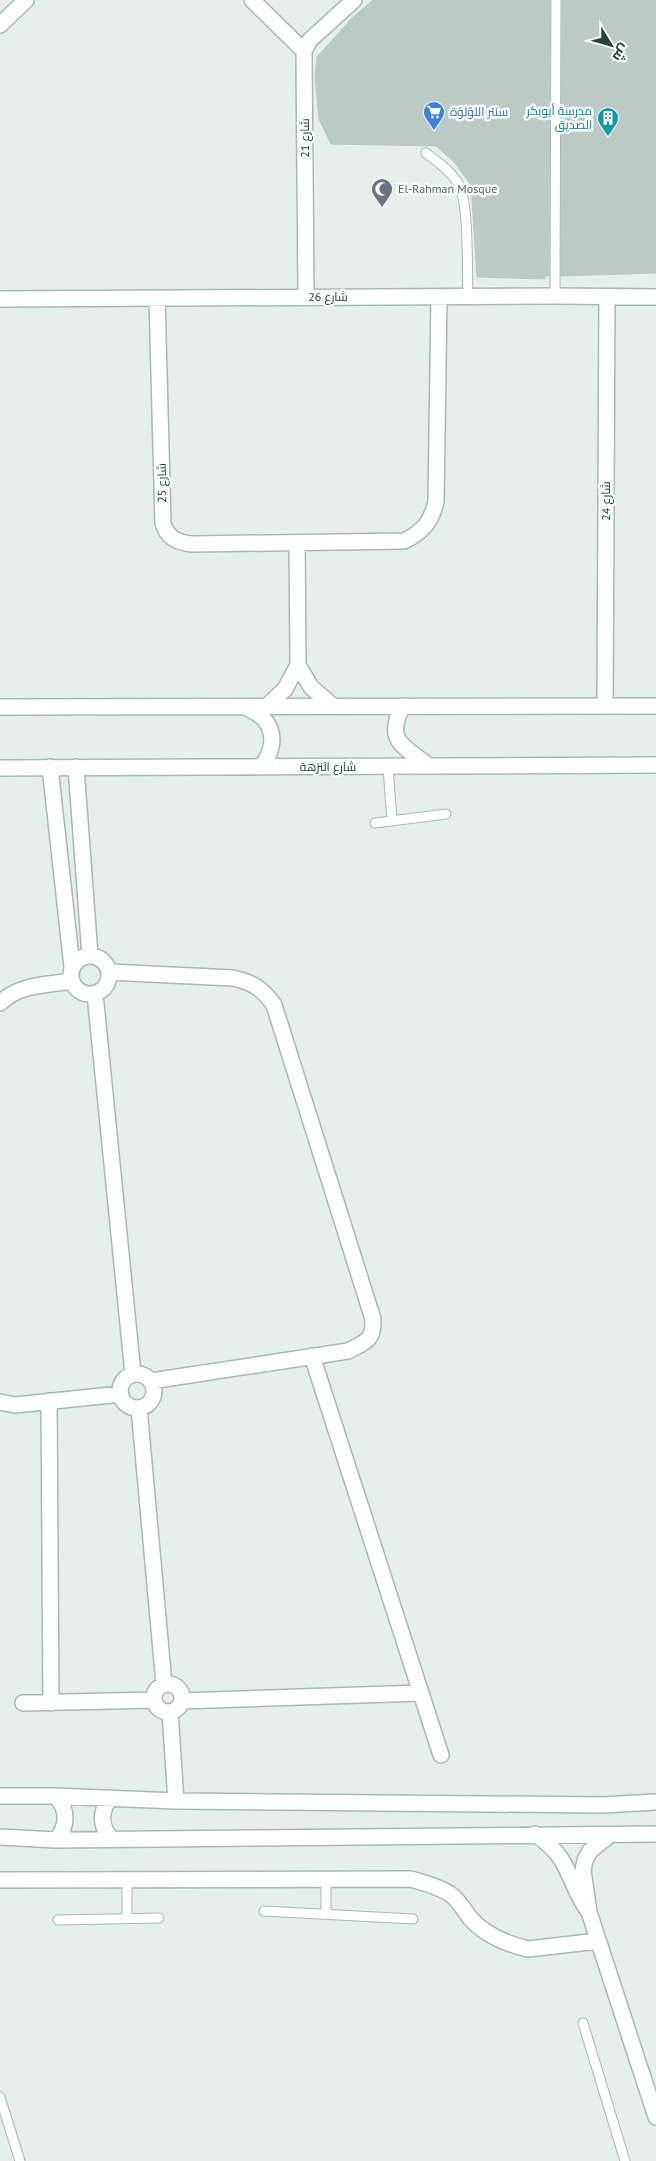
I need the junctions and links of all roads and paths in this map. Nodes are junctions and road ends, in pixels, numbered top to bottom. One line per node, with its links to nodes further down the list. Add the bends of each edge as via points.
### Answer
1 (26, 0): 5 (street)
2 (252, 0): 6 (street)
3 (354, 0): 6 (street, via 310,40)
4 (556, 0): 10 (lane)
5 (0, 25)
6 (304, 51): 11 (street, شارع 21)
7 (426, 153): 9 (lane, via 460,186 464,201)
8 (439, 296): 9 (street, شارع 26); 11 (street, شارع 26); 16 (street, شارع 25, via 436,493 430,521 419,533 404,540)
9 (468, 296): 10 (street, شارع 26)
10 (555, 296): 12 (street, شارع 26)
11 (306, 297): 14 (street, شارع 26)
12 (607, 297): 13 (street, شارع 26); 21 (street, شارع 24)
13 (656, 297)
14 (158, 298): 15 (street, شارع 26); 16 (street, شارع 25, via 164,528 173,539 183,543)
15 (0, 299)
16 (297, 543): 17 (street)
17 (298, 665): 18 (street, via 285,689); 19 (street, via 312,687)
18 (266, 706): 19 (street); 24 (street)
19 (333, 706): 20 (street)
20 (403, 706): 21 (street); 26 (street, via 394,725 398,741)
21 (605, 706): 22 (street)
22 (656, 706)
23 (0, 707): 24 (street)
24 (245, 707): 29 (street, via 263,718 272,737 272,748)
25 (656, 764): 26 (street, شارع النزهة)
26 (429, 766): 30 (street, شارع النزهة)
27 (50, 767): 28 (street, شارع النزهة); 31 (street, شارع النزهة); 37 (street)
28 (76, 767): 29 (street, شارع النزهة); 35 (street)
29 (262, 767): 30 (street, شارع النزهة)
30 (388, 767): 33 (lane)
31 (0, 768)
32 (446, 814): 33 (lane)
33 (392, 821): 34 (lane)
34 (375, 823)
35 (90, 956): 36 (street, via 103,960); 37 (street, via 83,957)
36 (109, 972): 38 (street, via 106,986); 40 (street, via 233,978 260,988 274,1005 373,1319 373,1328 366,1342 348,1350)
37 (72, 974): 38 (street, via 81,993); 39 (street, via 24,987)
38 (95, 994): 41 (street)
39 (0, 1003)
40 (312, 1356): 42 (street); 48 (street)
41 (133, 1374): 42 (street, via 143,1375); 43 (street, via 123,1382)
42 (151, 1381): 46 (street, via 153,1398)
43 (120, 1394): 44 (street); 46 (street, via 127,1404)
44 (49, 1401): 45 (street, via 15,1405); 52 (street)
45 (0, 1402)
46 (139, 1408): 47 (street)
47 (164, 1684): 49 (street, via 156,1690); 50 (street, via 178,1687)
48 (421, 1693): 50 (street); 54 (street)
49 (154, 1700): 52 (street); 53 (street, via 158,1708)
50 (182, 1701): 53 (street)
51 (23, 1703): 52 (street)
52 (51, 1703)
53 (170, 1712): 58 (street)
54 (441, 1755)
55 (0, 1796): 56 (street)
56 (56, 1796): 57 (street); 65 (street, via 64,1807 66,1821)
57 (110, 1798): 58 (street); 64 (street, via 102,1811 102,1819 106,1834)
58 (176, 1801): 59 (street, via 602,1805)
59 (656, 1802)
60 (535, 1834): 62 (street); 64 (street); 70 (street, via 560,1857)
61 (656, 1834): 62 (street)
62 (610, 1835): 70 (street, via 590,1851 585,1860 583,1870)
63 (0, 1837): 65 (street)
64 (112, 1839): 65 (street)
65 (56, 1840)
66 (127, 1879): 67 (street); 68 (street); 72 (lane)
67 (0, 1880)
68 (326, 1880): 71 (lane); 76 (street, via 401,1878 433,1886 452,1896 471,1919 495,1937 528,1949)
69 (264, 1911): 71 (lane)
70 (589, 1912): 76 (street)
71 (326, 1914): 74 (lane)
72 (127, 1918): 73 (lane); 75 (lane)
73 (160, 1918)
74 (414, 1919)
75 (58, 1920)
76 (598, 1941): 80 (street)
77 (583, 2023): 82 (lane)
78 (0, 2098): 79 (lane)
79 (2, 2110): 81 (lane)
80 (656, 2117)
81 (20, 2161)
82 (625, 2161)

